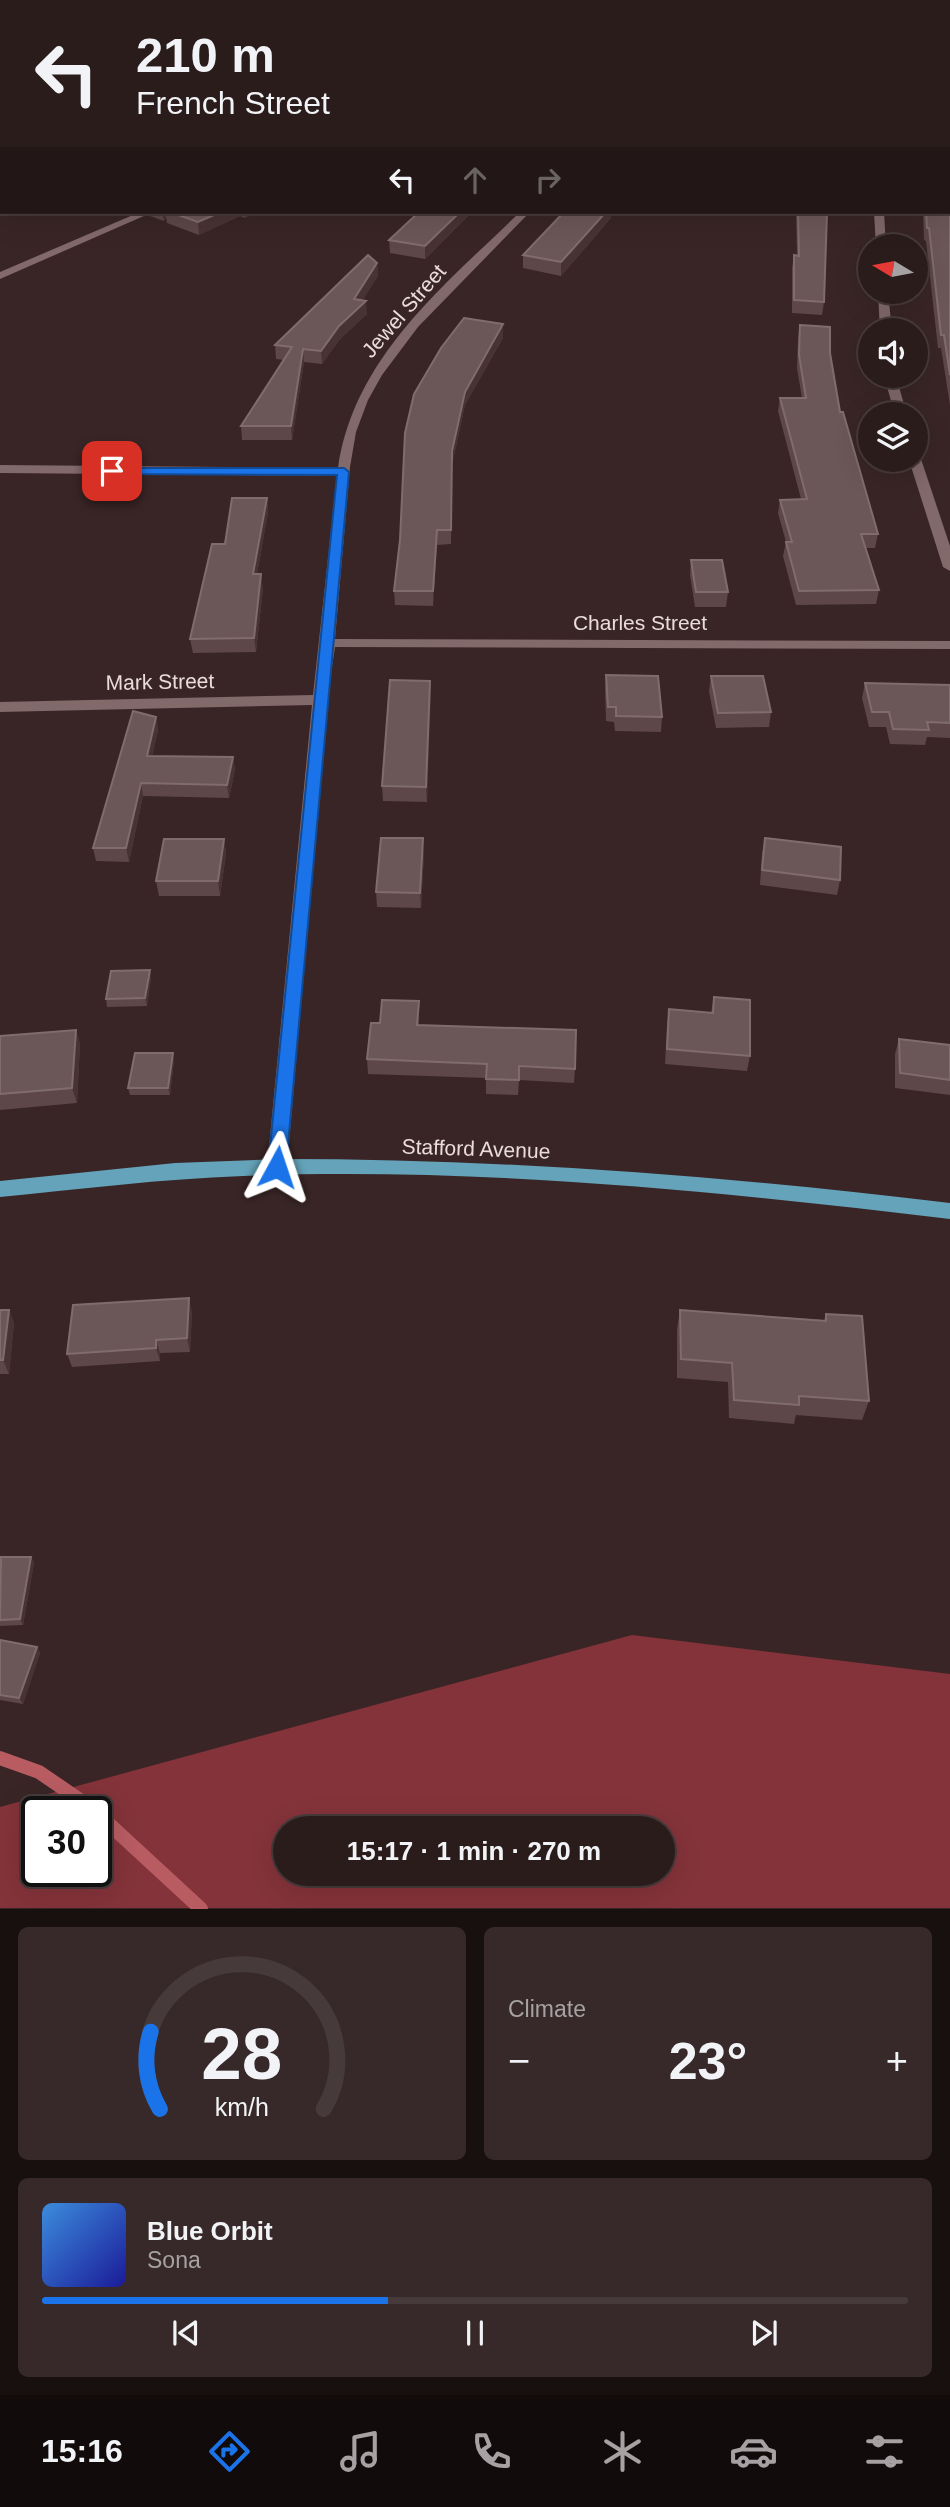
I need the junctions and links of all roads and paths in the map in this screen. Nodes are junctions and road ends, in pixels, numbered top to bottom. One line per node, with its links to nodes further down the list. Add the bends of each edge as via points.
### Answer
1 (143, 214): 5 (street)
2 (523, 214): 7 (street, Jewel Street, via 409,332 377,372 360,403)
3 (879, 214): 4 (street)
4 (880, 234)
5 (0, 276)
6 (0, 469): 7 (street)
7 (344, 472): 10 (street, Jewel Street)
8 (919, 472): 9 (street)
9 (950, 567)
10 (329, 643): 11 (street, Charles Street); 12 (street, Jewel Street)
11 (950, 645)
12 (320, 700): 13 (street, Mark Street); 14 (street, Jewel Street)
13 (0, 707)
14 (277, 1167): 15 (main road, Stafford Avenue); 16 (main road, Stafford Avenue, via 505,1170 813,1194)
15 (0, 1189)
16 (950, 1211)

